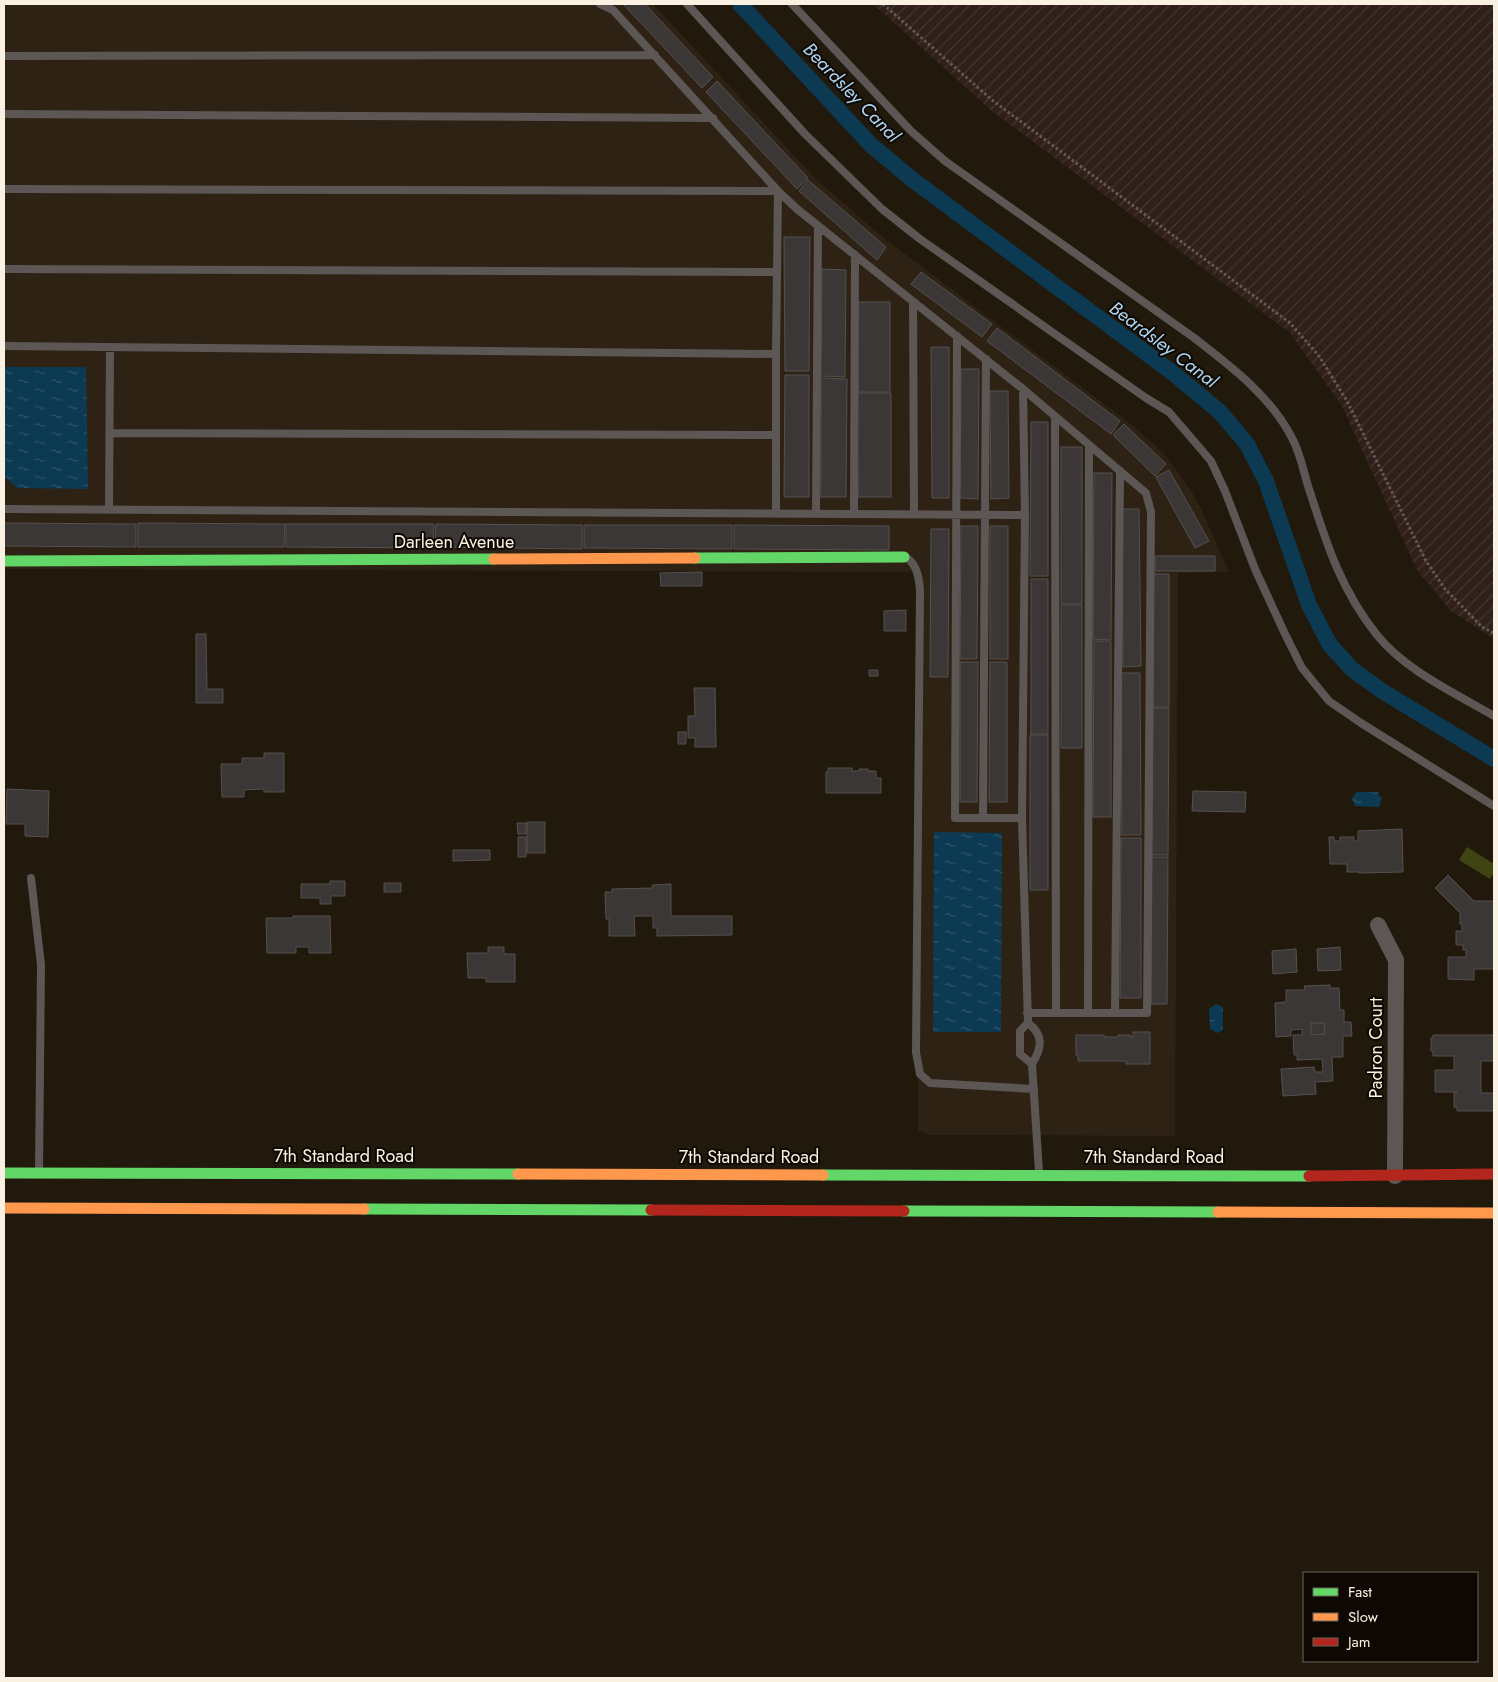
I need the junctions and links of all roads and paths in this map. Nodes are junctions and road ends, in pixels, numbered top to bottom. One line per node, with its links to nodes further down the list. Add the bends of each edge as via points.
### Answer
1 (600, 4): 5 (lane, via 613,10)
2 (687, 4): 40 (lane, via 805,134 882,210 1169,412 1211,461 1284,634 1302,668 1329,701)
3 (792, 4): 39 (lane, via 905,125 945,161 1193,337 1261,394 1293,439 1328,550 1351,598 1367,621 1404,662)
4 (883, 4): 38 (path, via 992,100 1290,323 1319,356 1347,401 1426,561 1445,589 1482,626)
5 (655, 55): 6 (lane); 8 (lane)
6 (4, 56)
7 (4, 114): 8 (lane)
8 (713, 118): 10 (lane)
9 (4, 189): 10 (lane)
10 (778, 191): 11 (lane); 14 (lane)
11 (818, 226): 12 (lane); 30 (lane)
12 (855, 255): 15 (lane); 31 (lane)
13 (4, 269): 14 (lane)
14 (777, 272): 19 (lane)
15 (913, 302): 16 (lane); 32 (lane)
16 (957, 336): 20 (lane); 33 (lane)
17 (4, 346): 18 (lane)
18 (110, 347): 19 (lane); 23 (lane)
19 (776, 354): 24 (lane)
20 (986, 359): 21 (lane); 34 (lane)
21 (1023, 389): 22 (lane); 35 (lane)
22 (1055, 416): 25 (lane); 46 (lane)
23 (110, 432): 24 (lane); 28 (lane)
24 (776, 435): 29 (lane)
25 (1089, 445): 26 (lane); 47 (lane)
26 (1120, 471): 48 (lane); 48 (lane, via 1146,494 1151,512 1147,1014)
27 (4, 509): 28 (lane)
28 (109, 510): 29 (lane)
29 (776, 514): 30 (lane)
30 (816, 514): 31 (lane)
31 (854, 514): 32 (lane)
32 (914, 514): 33 (lane)
33 (956, 515): 34 (lane); 41 (lane, via 955,818)
34 (985, 515): 35 (lane); 41 (lane)
35 (1025, 515): 42 (lane)
36 (904, 557): 37 (main road, Darleen Avenue); 51 (lane, via 911,561 919,577 920,590 916,1052 920,1074 930,1083)
37 (4, 561)
38 (1494, 633)
39 (1494, 716)
40 (1494, 806)
41 (983, 818): 42 (lane)
42 (1022, 818): 45 (lane)
43 (31, 878): 53 (lane, via 41,964)
44 (1378, 925): 56 (street, Padron Court, via 1396,960)
45 (1027, 1014): 46 (lane); 49 (lane)
46 (1056, 1014): 47 (lane)
47 (1088, 1014): 48 (lane)
48 (1115, 1014)
49 (1028, 1023): 50 (lane, via 1036,1029 1039,1038 1039,1052); 50 (lane, via 1020,1031 1020,1054)
50 (1032, 1064): 51 (lane)
51 (1034, 1088): 54 (lane)
52 (4, 1173): 53 (main road, 7th Standard Road)
53 (38, 1173): 54 (main road, 7th Standard Road)
54 (1039, 1174): 56 (main road, 7th Standard Road)
55 (1494, 1174): 56 (main road, 7th Standard Road)
56 (1395, 1176)
57 (4, 1208): 58 (main road)
58 (1494, 1213)

